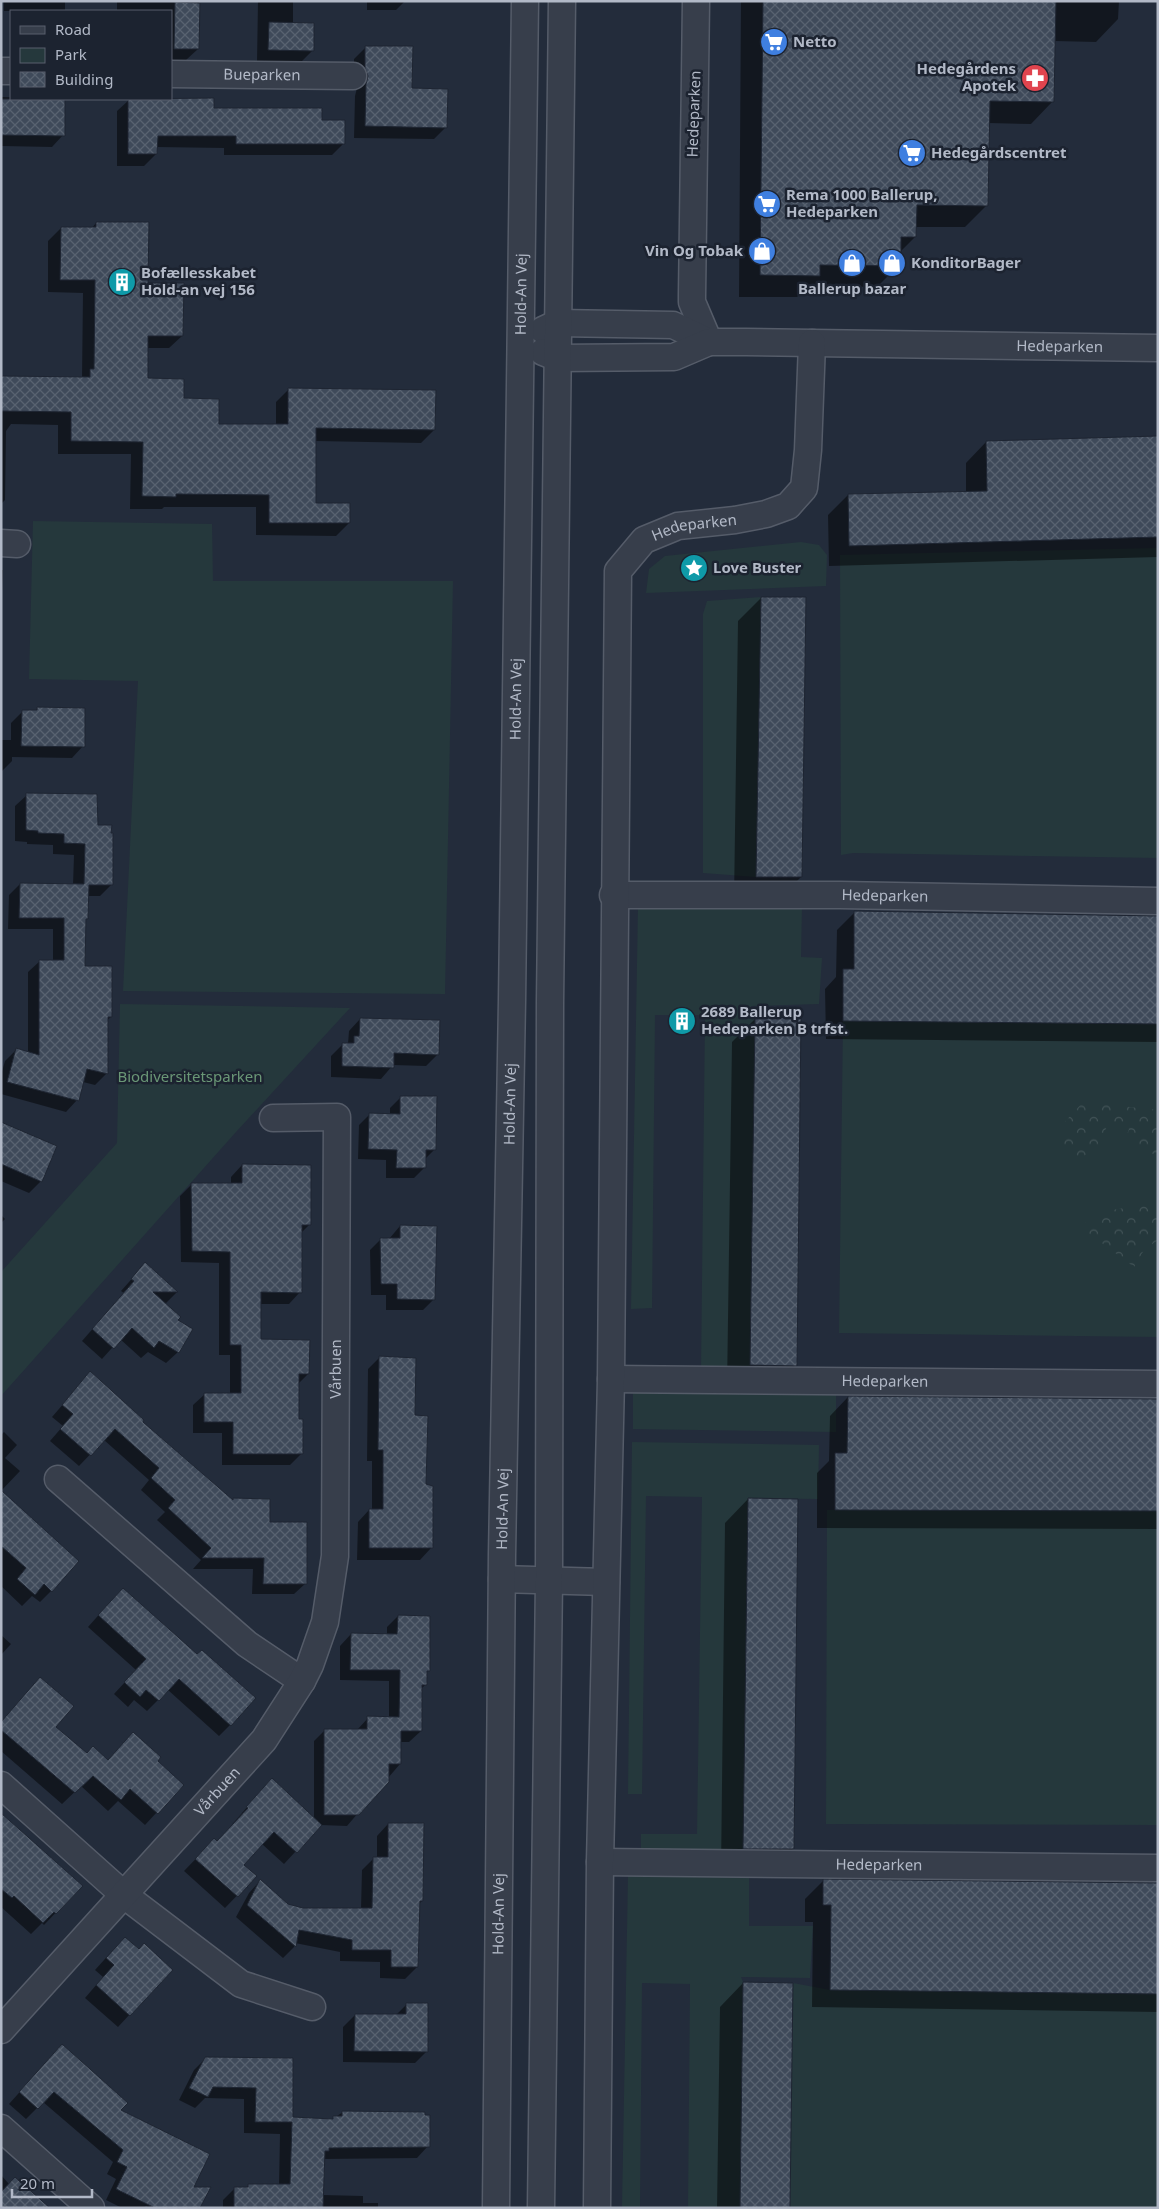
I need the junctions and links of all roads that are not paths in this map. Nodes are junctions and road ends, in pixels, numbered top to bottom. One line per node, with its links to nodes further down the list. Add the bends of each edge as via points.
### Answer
1 (525, 1): 7 (street, Hold-An Vej)
2 (562, 1): 6 (street)
3 (696, 1): 8 (street, Hedeparken, via 692,302)
4 (172, 74): 5 (street, Bueparken)
5 (353, 76)
6 (558, 323): 7 (street, Hedeparken); 8 (street, Hedeparken, via 672,325); 11 (street)
7 (520, 341): 11 (street, Hedeparken); 18 (street, Hold-An Vej)
8 (709, 342): 9 (street, Hedeparken); 11 (street, Hedeparken, via 674,357)
9 (812, 343): 10 (street, Hedeparken); 12 (street, Hedeparken, via 804,488 788,506 766,514 678,526 644,540 618,571)
10 (1158, 348)
11 (558, 358): 19 (street, via 550,1002)
12 (613, 895): 13 (street, Hedeparken); 15 (street, Hedeparken)
13 (1158, 901)
14 (273, 1118): 21 (street, Vårbuen, via 337,1118 335,1556 325,1622)
15 (611, 1379): 16 (street, Hedeparken); 20 (street, Hedeparken)
16 (1158, 1384)
17 (58, 1478): 21 (street, via 248,1644)
18 (502, 1579): 19 (street); 30 (street, Hold-An Vej)
19 (549, 1580): 20 (street); 31 (street)
20 (606, 1582): 23 (street, Hedeparken)
21 (302, 1681): 25 (street, Vårbuen, via 264,1740)
22 (1, 1785): 25 (street)
23 (600, 1862): 24 (street, Hedeparken); 32 (street, Hedeparken)
24 (1158, 1868)
25 (124, 1895): 26 (street, via 241,1984); 27 (street, Vårbuen)
26 (312, 2008)
27 (1, 2030)
28 (1, 2128): 29 (street)
29 (91, 2208)
30 (496, 2208)
31 (542, 2208)
32 (598, 2208)

